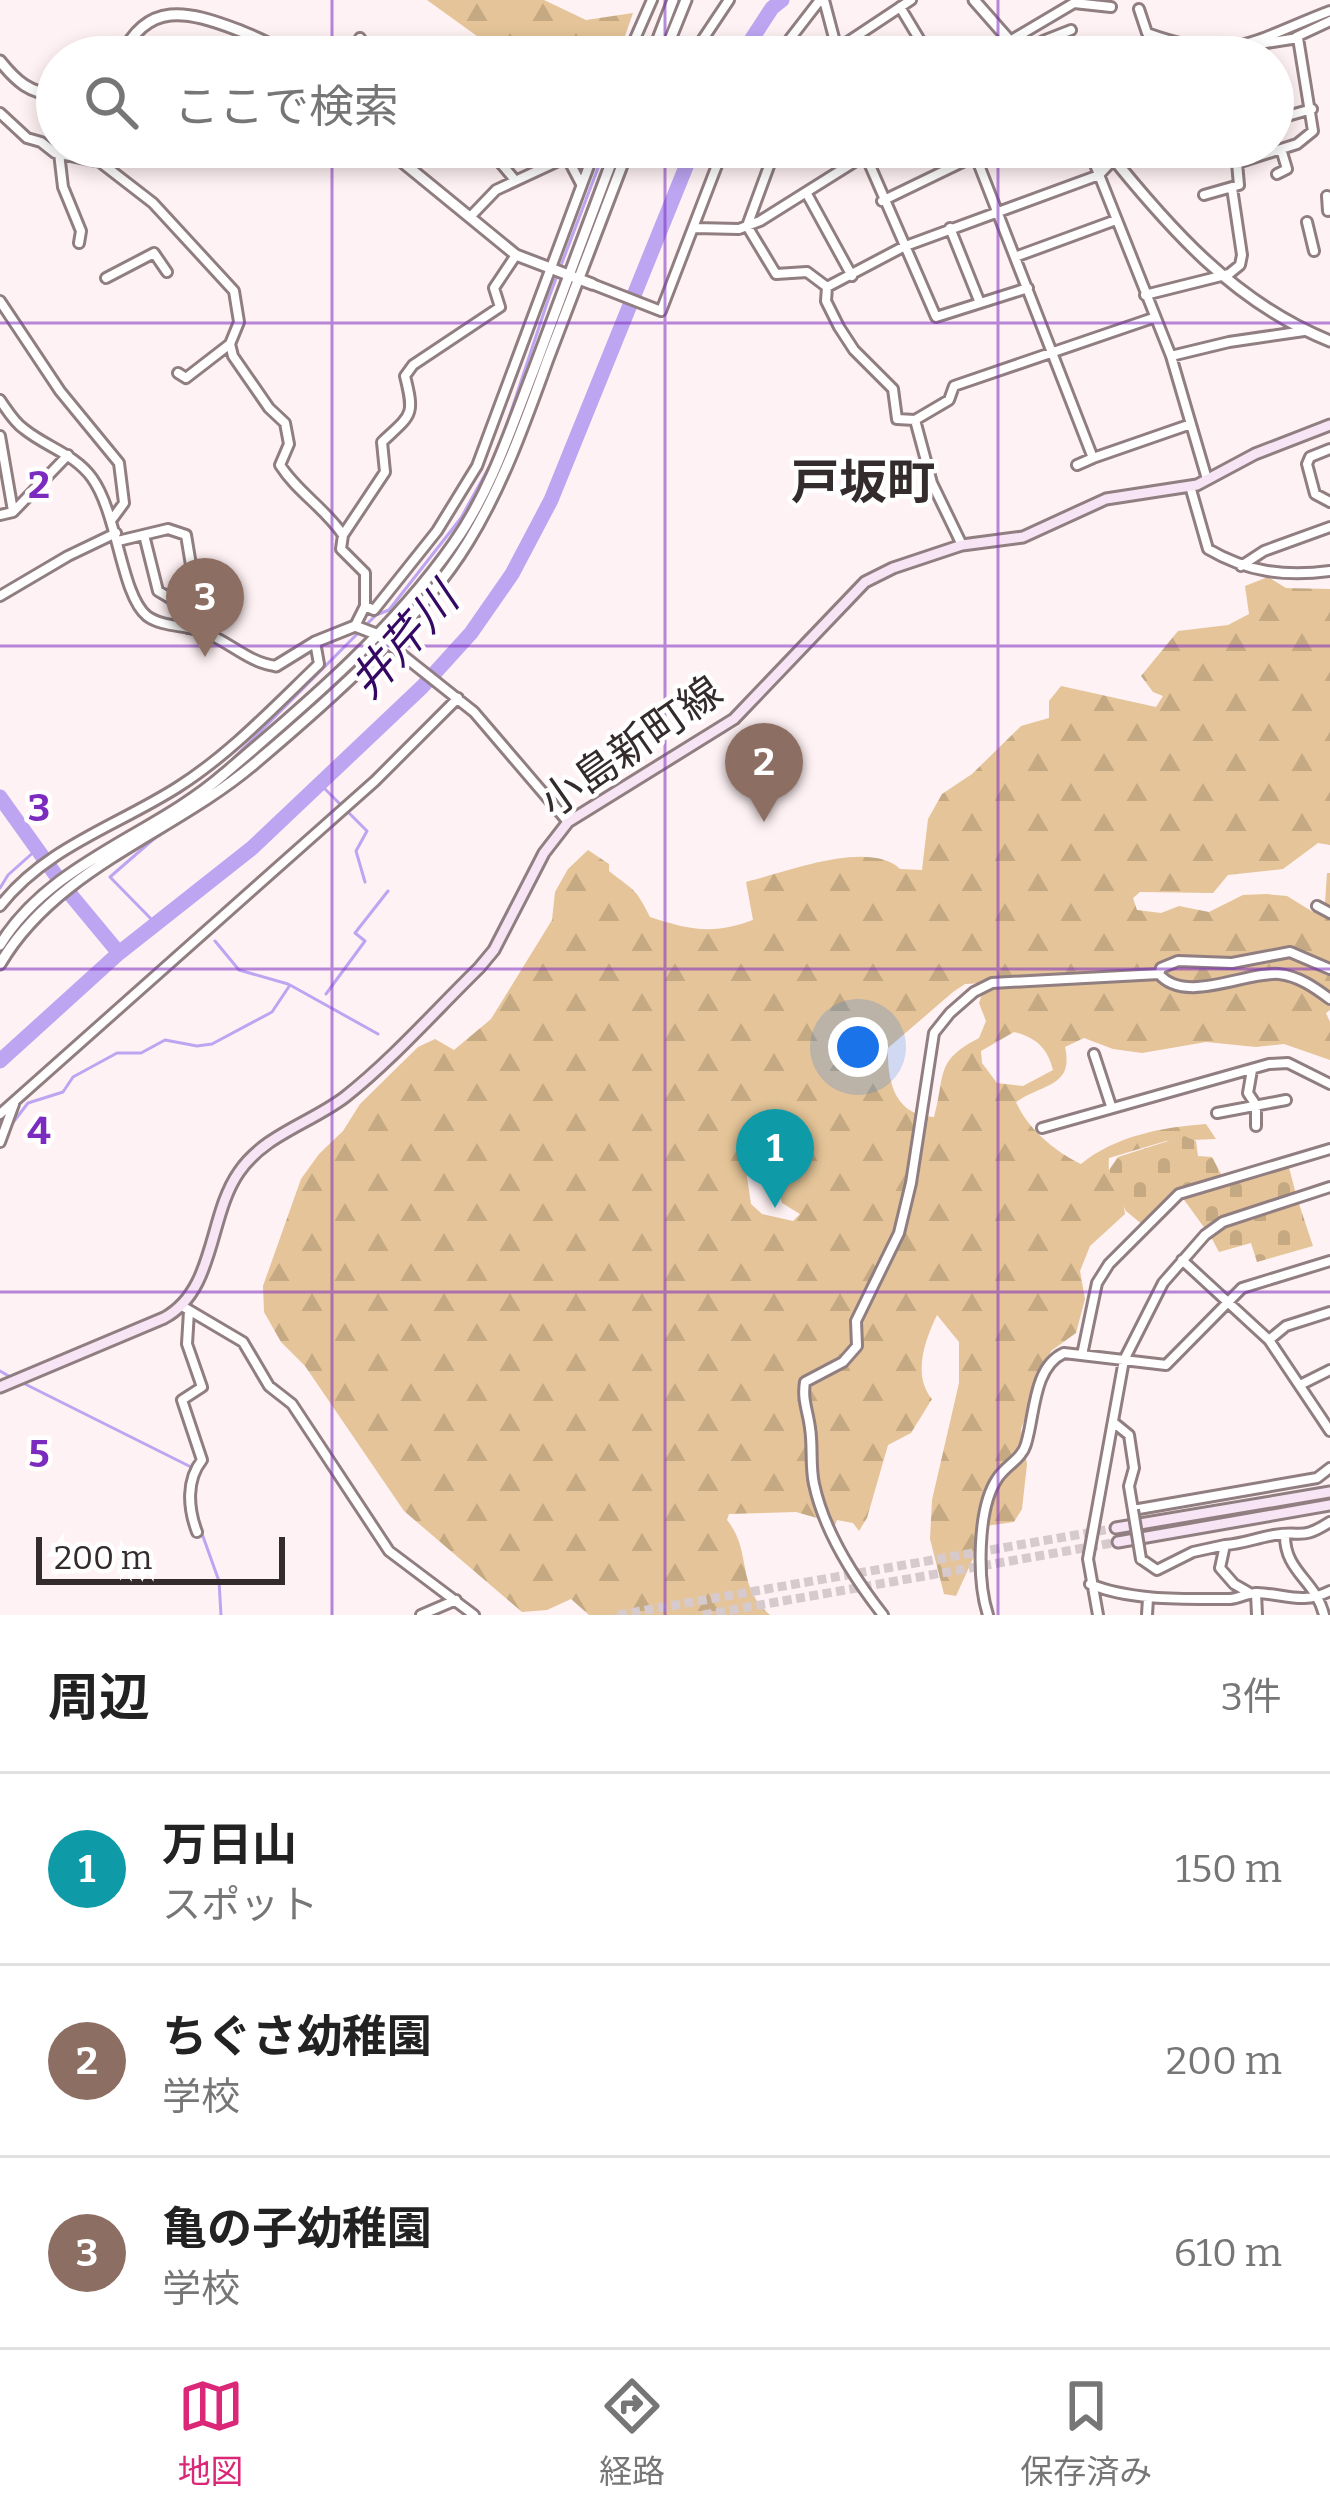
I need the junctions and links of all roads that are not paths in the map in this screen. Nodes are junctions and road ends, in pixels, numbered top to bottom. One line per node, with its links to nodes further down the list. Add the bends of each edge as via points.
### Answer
1 (652, 0): 15 (street, bridge)
2 (673, 0): 16 (street)
3 (686, 0): 17 (street)
4 (728, 0): 18 (street)
5 (822, 0): 19 (street); 20 (street)
6 (911, 0): 9 (street)
7 (980, 2): 23 (street)
8 (1111, 7): 24 (street, via 1074,3)
9 (901, 8): 21 (street); 22 (street)
10 (1139, 9): 26 (street)
11 (1330, 17): 27 (street); 28 (street)
12 (1071, 30): 25 (street)
13 (131, 36): 14 (street, via 175,12)
14 (252, 36)
15 (636, 36)
16 (658, 36)
17 (671, 36)
18 (705, 36)
19 (793, 36)
20 (833, 36)
21 (862, 36)
22 (917, 36)
23 (1006, 36)
24 (1018, 36)
25 (1056, 36)
26 (1155, 36)
27 (1273, 36)
28 (1297, 37): 29 (street); 32 (street)
29 (1294, 38)
30 (0, 61): 31 (street)
31 (36, 91)
32 (1312, 110): 34 (street); 36 (street, via 1313,131)
33 (0, 113): 35 (street)
34 (1294, 115)
35 (36, 141)
36 (1294, 145)
37 (61, 168): 74 (street)
38 (108, 168): 94 (street, via 153,203 234,291 239,322)
39 (411, 168): 68 (street)
40 (505, 168): 59 (street)
41 (542, 168): 59 (street)
42 (573, 168): 60 (street)
43 (587, 168): 60 (street)
44 (609, 168): 81 (street)
45 (618, 168): 81 (street)
46 (716, 168): 72 (street)
47 (768, 168): 71 (street)
48 (842, 168): 62 (street)
49 (869, 168): 65 (street)
50 (942, 168): 65 (street)
51 (979, 168): 66 (street)
52 (1096, 168): 58 (street)
53 (1106, 168): 58 (street)
54 (1122, 168): 82 (street)
55 (1238, 168): 61 (street, via 1240,183)
56 (1287, 168): 57 (street)
57 (1277, 174)
58 (1099, 175): 66 (street); 69 (street)
59 (515, 180): 68 (street)
60 (581, 184): 79 (street)
61 (1232, 188): 63 (street); 82 (street, via 1242,262)
62 (807, 194): 71 (street); 83 (street)
63 (1204, 195)
64 (1327, 196): 67 (street)
65 (882, 201): 75 (street)
66 (995, 210): 73 (street); 78 (street)
67 (1328, 211)
68 (471, 215): 77 (street)
69 (1116, 220): 78 (street); 88 (street)
70 (1306, 222): 76 (street)
71 (747, 226): 72 (street); 86 (street, via 776,274 808,272)
72 (695, 228): 85 (street, via 662,311)
73 (950, 228): 75 (street); 90 (street)
74 (79, 243)
75 (903, 247): 83 (street); 90 (street, via 936,317)
76 (1314, 251)
77 (516, 255): 79 (street); 118 (street, via 494,288 500,307 405,376 411,416 382,442 385,472)
78 (1015, 257): 87 (street)
79 (550, 267): 81 (street); 99 (street)
80 (167, 272): 84 (street, via 154,254)
81 (570, 275): 85 (street); 101 (street); 129 (street, via 517,444 485,512 447,571)
82 (1220, 275): 88 (street); 92 (street)
83 (852, 276): 86 (street)
84 (106, 278)
85 (598, 286)
86 (827, 287): 100 (street, via 839,327 892,389 897,418)
87 (1028, 289): 90 (street); 95 (street)
88 (1145, 296): 91 (street)
89 (0, 301): 114 (street, via 119,463 124,503)
90 (980, 304)
91 (1153, 318): 95 (street); 96 (street)
92 (1304, 331): 93 (street); 96 (street)
93 (1330, 341)
94 (230, 344): 97 (street, via 186,379); 118 (street, via 285,423 289,444 280,465)
95 (1053, 352): 100 (street, via 954,386 949,400); 107 (street)
96 (1171, 356): 102 (street)
97 (178, 373)
98 (2, 406): 106 (street, via 21,428)
99 (497, 420): 101 (street); 116 (street)
100 (915, 420): 121 (street, via 932,484)
101 (513, 423): 120 (street)
102 (1191, 424): 107 (street); 109 (street)
103 (1330, 425): 109 (main road, 小島新町線)
104 (0, 436): 112 (street)
105 (1330, 449): 111 (street, via 1306,464 1315,494)
106 (68, 455): 112 (street); 114 (street, via 95,482)
107 (1094, 458): 108 (street)
108 (1077, 465)
109 (1207, 479): 110 (main road, 小島新町線)
110 (1190, 486): 121 (main road, 小島新町線, via 1106,499 1023,537); 122 (street, via 1208,549)
111 (1330, 502)
112 (13, 512): 113 (street)
113 (0, 514)
114 (113, 518): 119 (street)
115 (1330, 527): 122 (street)
116 (437, 531): 120 (street); 126 (street, via 374,610)
117 (144, 535): 119 (street); 125 (street, via 158,591); 125 (street, via 186,535)
118 (344, 535): 126 (street, via 341,549 364,573)
119 (117, 537): 124 (street); 128 (street, via 139,607)
120 (456, 541): 129 (street)
121 (962, 545): 133 (main road, 小島新町線, via 865,582 734,719)
122 (1240, 566): 123 (street)
123 (1330, 571)
124 (0, 596)
125 (196, 601): 128 (street)
126 (365, 606): 127 (street)
127 (355, 626): 129 (street); 130 (street)
128 (188, 628): 131 (street)
129 (381, 638): 132 (street); 134 (street, via 214,784)
130 (315, 642): 131 (street); 135 (street, via 319,664 216,758 56,855)
131 (277, 666)
132 (456, 696): 133 (street); 146 (street, via 374,781)
133 (568, 822): 160 (main road, 小島新町線, via 479,968 340,1101 246,1163)
134 (55, 892): 138 (street); 139 (street)
135 (0, 906)
136 (1316, 906): 137 (street)
137 (1330, 913)
138 (0, 945)
139 (0, 964)
140 (1330, 969): 141 (street, via 1290,952 1232,963 1178,961)
141 (1159, 974): 142 (street, via 1172,984 1222,985 1273,973); 188 (street, via 992,983 934,1034 898,1233 856,1321 857,1346 805,1382 802,1398 814,1484 835,1539)
142 (1330, 999)
143 (1094, 1054): 149 (street)
144 (1252, 1070): 145 (street, via 1288,1064); 148 (street, via 1248,1094); 149 (street)
145 (1330, 1084)
146 (20, 1092): 151 (street); 154 (street)
147 (1286, 1100): 148 (street)
148 (1256, 1105): 150 (street); 152 (street)
149 (1111, 1106): 153 (street)
150 (1217, 1113)
151 (0, 1114)
152 (1256, 1126)
153 (1042, 1128)
154 (0, 1142)
155 (1330, 1149): 163 (street, via 1179,1194 1097,1283)
156 (1330, 1187): 157 (street, via 1223,1222)
157 (1182, 1260): 159 (street); 164 (street)
158 (1330, 1261): 159 (street, via 1242,1288)
159 (1227, 1302): 162 (street); 164 (street, via 1166,1365)
160 (185, 1308): 167 (main road); 176 (street, via 202,1387 182,1400 202,1460 191,1480); 185 (street, via 243,1342 389,1551)
161 (1330, 1312): 162 (street)
162 (1269, 1340): 166 (street)
163 (1082, 1355): 164 (street); 189 (street, via 1053,1358 1025,1450 996,1480 981,1529)
164 (1124, 1360): 168 (street)
165 (1330, 1370): 166 (street)
166 (1300, 1385): 169 (street)
167 (0, 1387)
168 (1113, 1422): 173 (street, via 1129,1435); 180 (street)
169 (1330, 1431)
170 (1330, 1468): 173 (street, via 1316,1478)
171 (1330, 1492): 175 (main road)
172 (1330, 1505): 178 (main road)
173 (1132, 1510): 179 (street, bridge, via 1141,1559 1157,1570)
174 (1330, 1522): 177 (street, via 1301,1537)
175 (1116, 1528)
176 (197, 1532)
177 (1285, 1534): 179 (street); 183 (street, via 1284,1554)
178 (1118, 1542)
179 (1225, 1545): 182 (street, via 1223,1575)
180 (1090, 1583): 184 (street); 190 (street)
181 (1330, 1591): 183 (street)
182 (1252, 1593): 183 (street); 184 (street); 192 (street)
183 (1318, 1597): 193 (street)
184 (1148, 1598): 191 (street)
185 (456, 1600): 186 (street); 187 (street)
186 (422, 1615)
187 (474, 1615)
188 (884, 1615)
189 (988, 1615)
190 (1098, 1615)
191 (1148, 1615)
192 (1257, 1615)
193 (1324, 1615)

